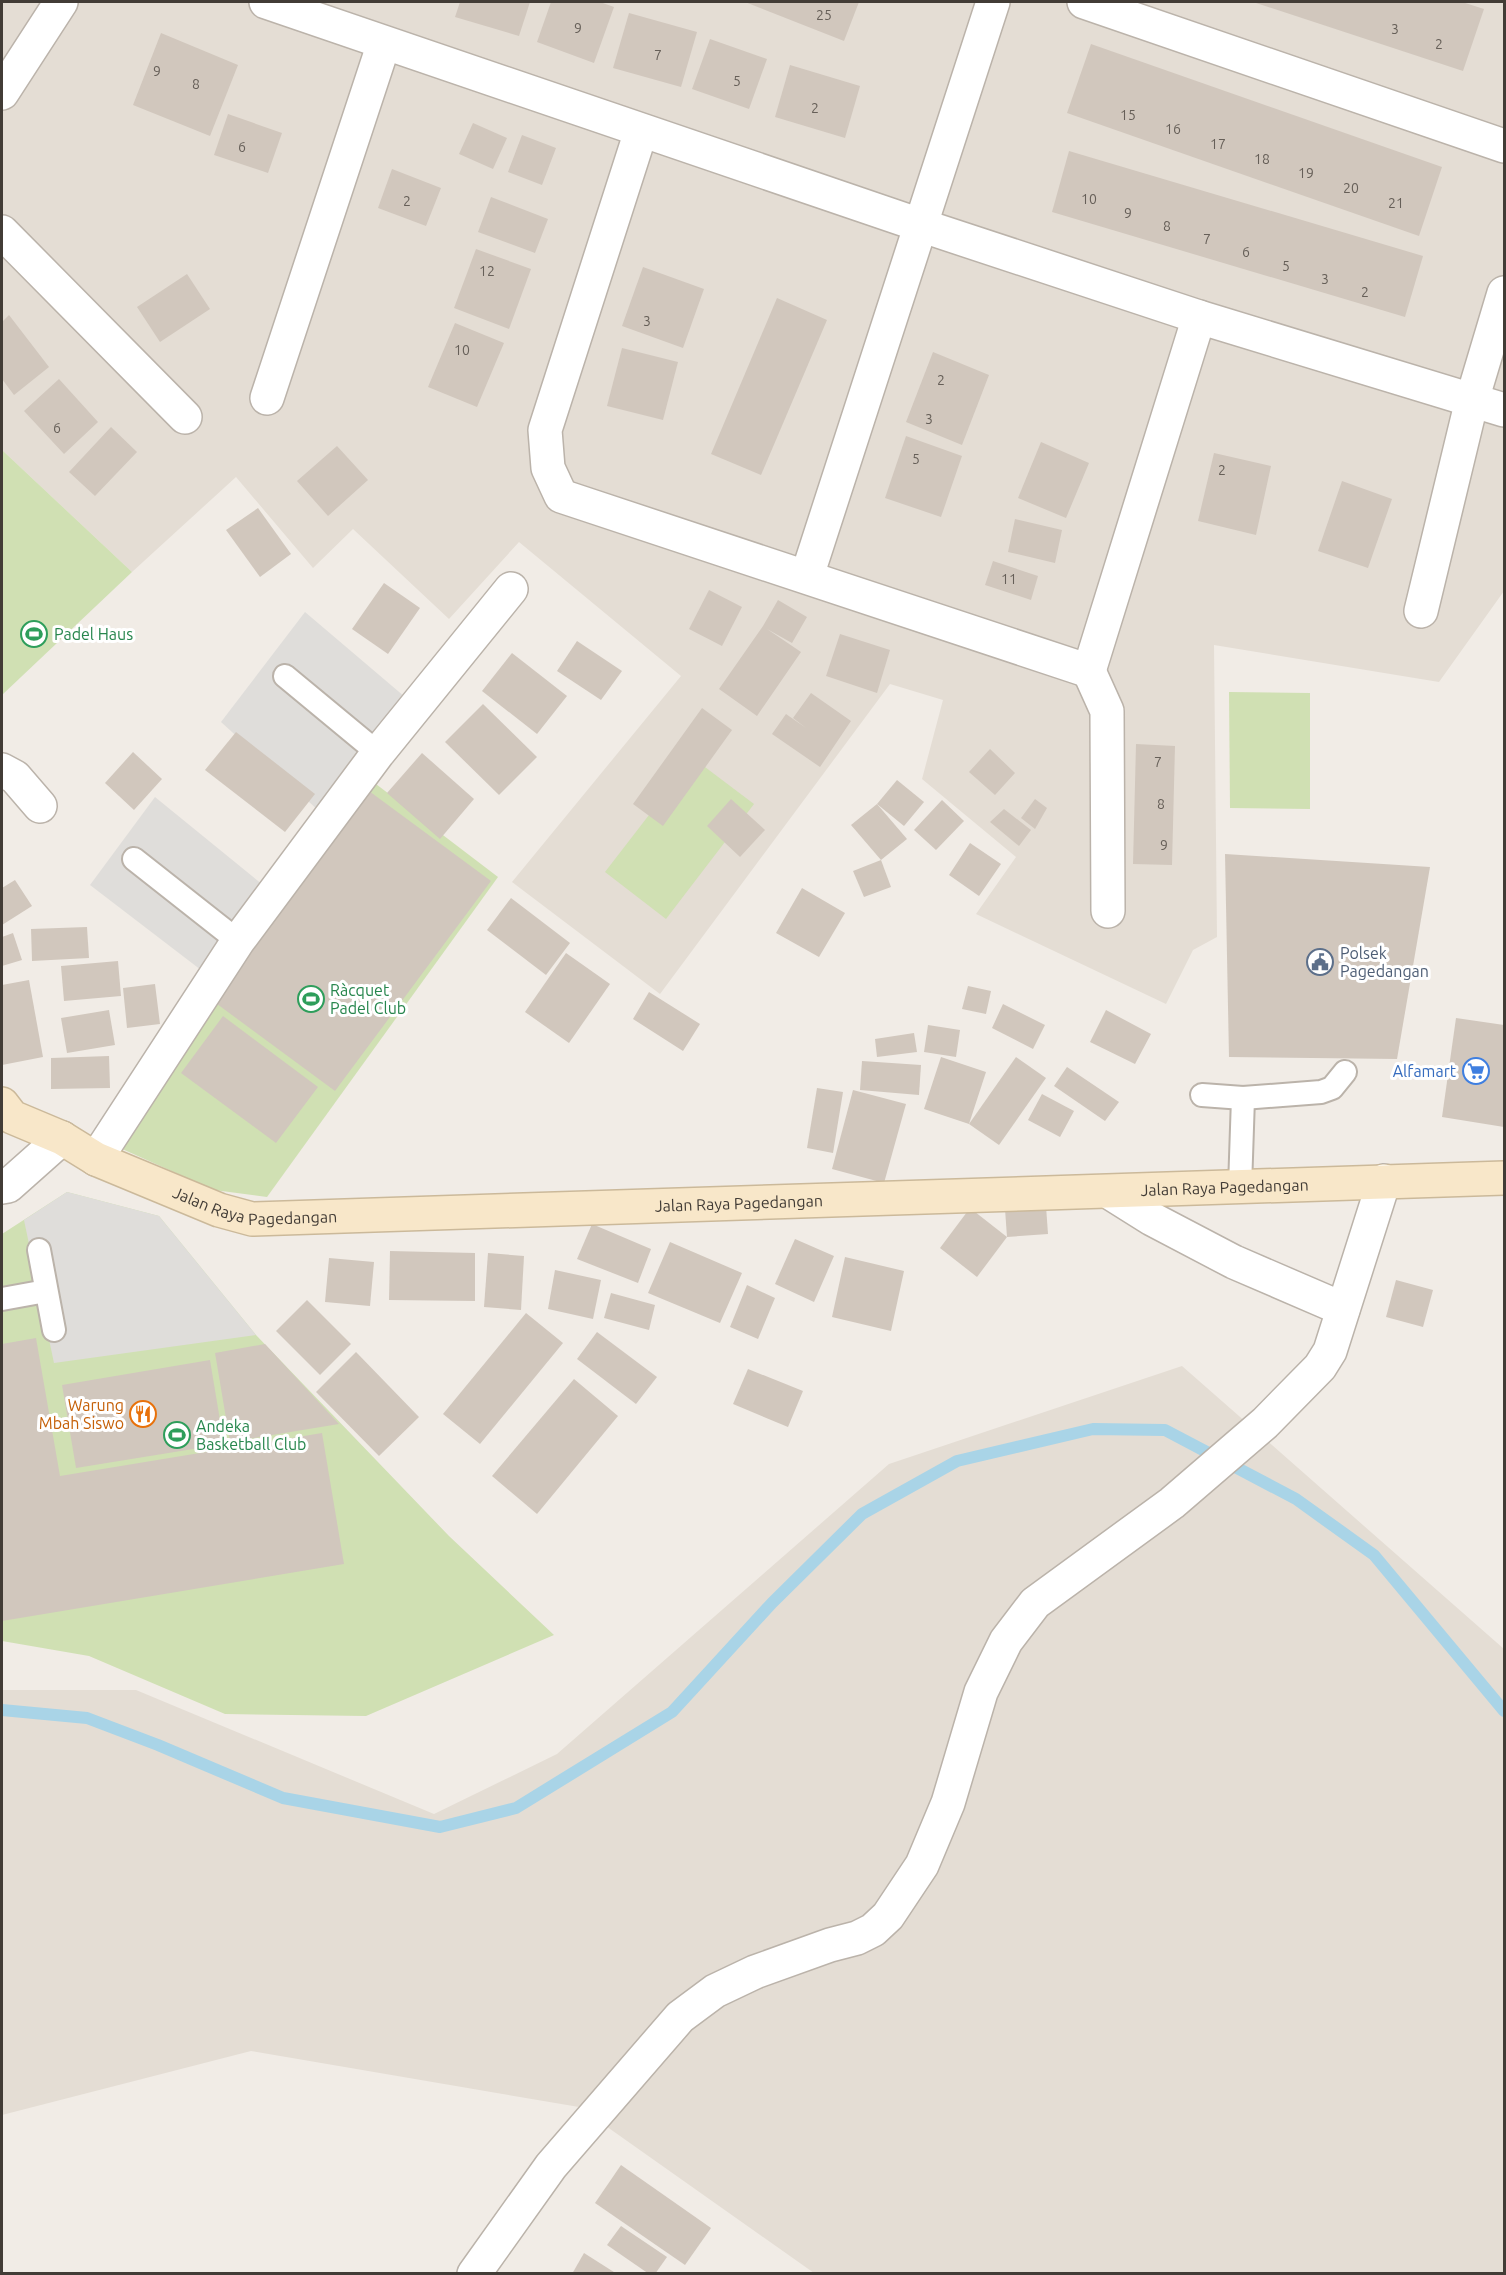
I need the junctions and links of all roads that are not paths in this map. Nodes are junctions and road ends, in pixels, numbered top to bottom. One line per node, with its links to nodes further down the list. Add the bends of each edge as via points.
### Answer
1 (61, 2): 7 (street)
2 (266, 2): 5 (street)
3 (993, 2): 10 (street)
4 (1084, 2): 9 (street)
5 (305, 8): 6 (street)
6 (384, 43): 8 (street); 14 (street)
7 (2, 93)
8 (641, 131): 10 (street); 18 (street, via 545,430 548,468 561,496)
9 (1504, 146)
10 (920, 225): 13 (street); 18 (street)
11 (2, 232): 17 (street)
12 (1504, 293): 15 (street)
13 (1198, 317): 15 (street); 21 (street)
14 (267, 398)
15 (1472, 400): 16 (street); 20 (street)
16 (1504, 410)
17 (185, 417)
18 (807, 576): 21 (street)
19 (511, 589): 23 (street)
20 (1421, 611)
21 (1089, 671): 27 (street, via 1107,711)
22 (285, 676): 23 (lane)
23 (378, 753): 28 (street)
24 (2, 770): 25 (street, via 15,777)
25 (40, 806)
26 (134, 859): 28 (lane)
27 (1108, 911)
28 (238, 941): 34 (street)
29 (1345, 1071): 31 (lane, via 1332,1088 1321,1092)
30 (1202, 1095): 31 (lane)
31 (1243, 1098): 37 (lane)
32 (2, 1104): 33 (street, Jalan Raya Pagedangan, via 12,1117)
33 (62, 1138): 34 (street, Jalan Raya Pagedangan); 38 (street)
34 (96, 1159): 39 (street, Jalan Raya Pagedangan, via 219,1210 252,1219)
35 (1504, 1178): 36 (street, Jalan Raya Pagedangan)
36 (1384, 1181): 37 (street, Jalan Raya Pagedangan); 43 (street)
37 (1240, 1187): 39 (street, Jalan Raya Pagedangan)
38 (4, 1189)
39 (1108, 1192): 43 (street, via 1234,1262)
40 (39, 1250): 41 (lane)
41 (46, 1291): 42 (lane); 44 (lane)
42 (2, 1299)
43 (1343, 1309): 45 (street, via 1330,1351 1320,1367 1265,1423 1172,1503 1035,1603 1006,1641 981,1692 948,1803 922,1865 888,1916 857,1938 755,1972 715,1991 680,2017 551,2166)
44 (54, 1330)
45 (474, 2274)

